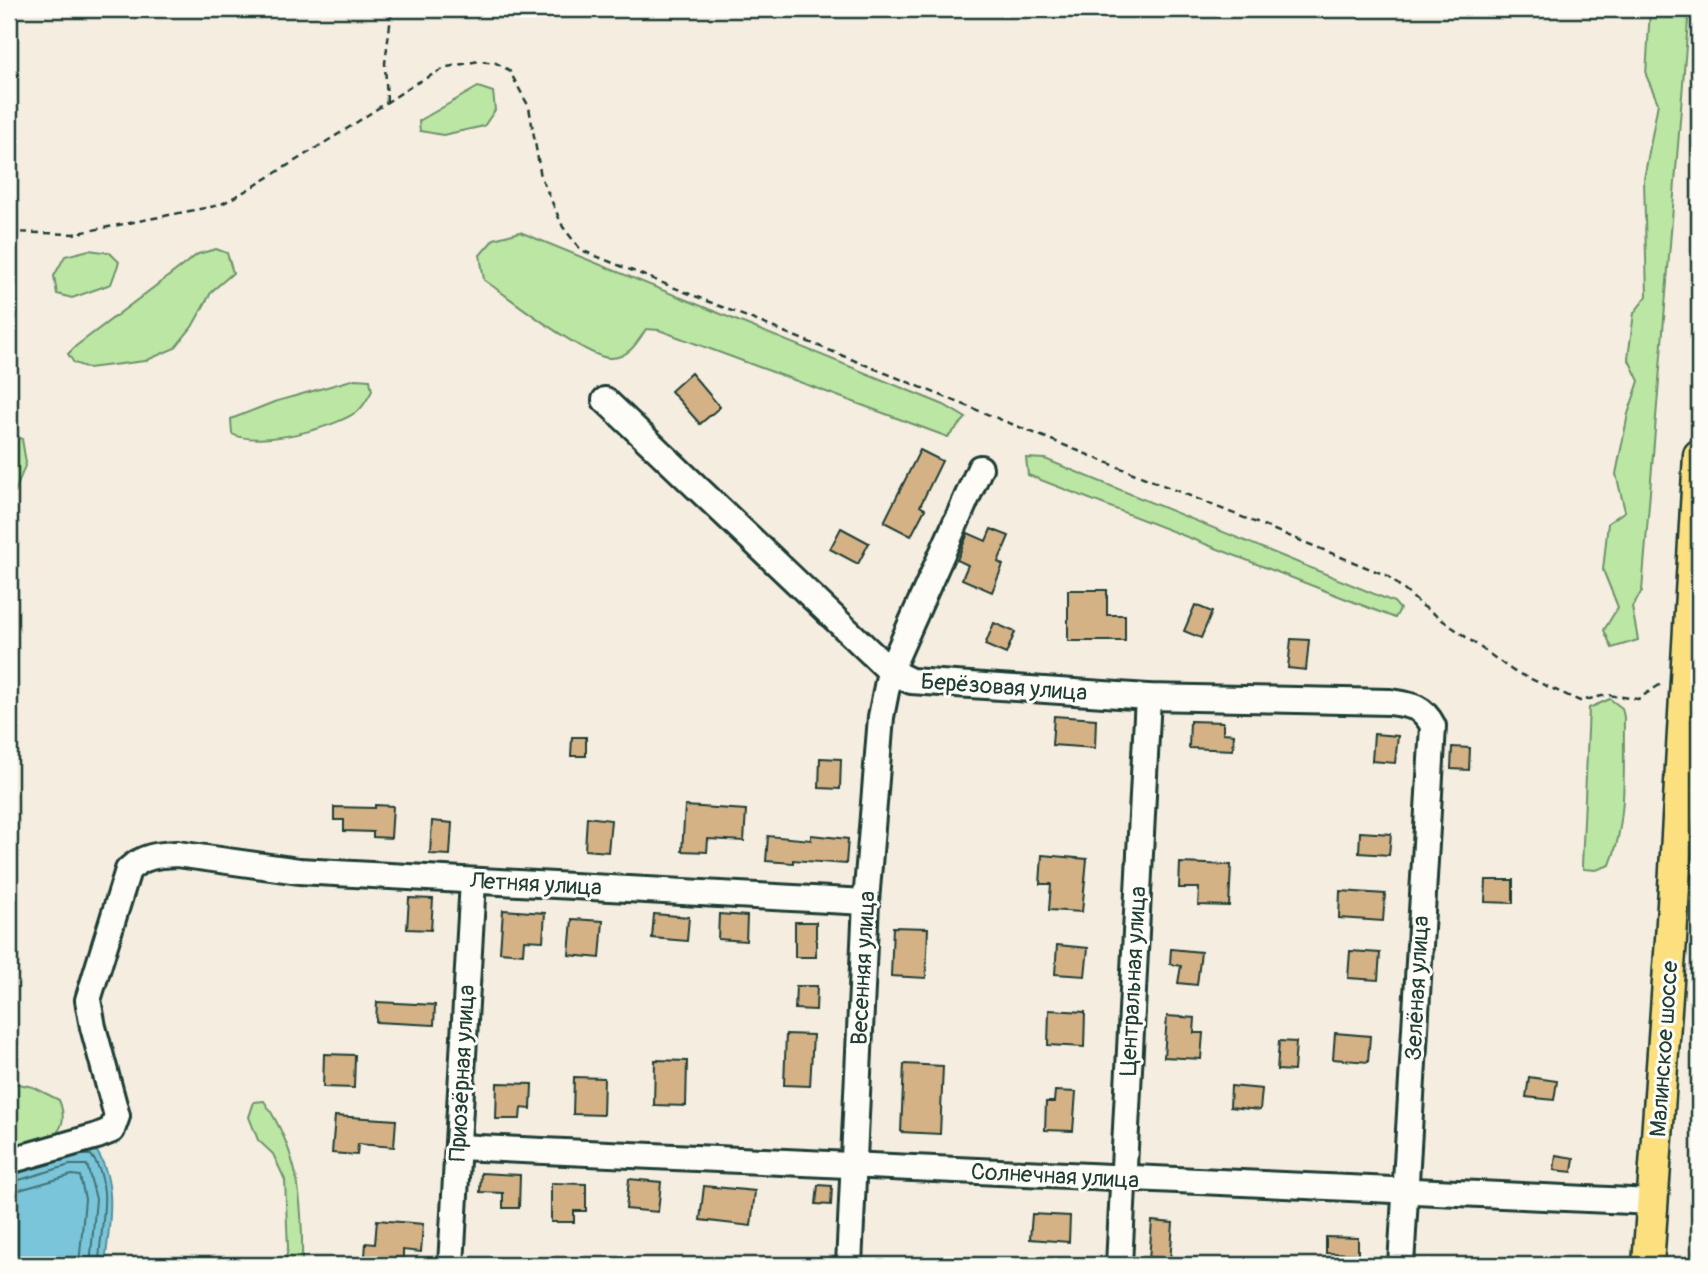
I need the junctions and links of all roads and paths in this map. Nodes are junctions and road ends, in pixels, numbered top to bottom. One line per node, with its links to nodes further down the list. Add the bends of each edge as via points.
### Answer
1 (391, 9): 2 (path, via 384,64)
2 (387, 102): 3 (path, via 220,205 73,234); 7 (path, via 447,67 496,63 509,70 528,107 541,177 563,227 581,250 1388,576 1513,671 1580,701 1607,695 1637,699)
3 (9, 232)
4 (605, 400): 8 (street, Берёзовая улица)
5 (1699, 455): 7 (main road, Малинское шоссе)
6 (980, 468): 8 (street, Весенняя улица)
7 (1687, 667): 18 (main road, Малинское шоссе)
8 (890, 671): 9 (street, Берёзовая улица, via 911,681); 12 (street, Весенняя улица, via 880,731)
9 (1147, 697): 10 (street, Берёзовая улица, via 1390,702 1414,705); 16 (street, Центральная улица)
10 (1426, 713): 17 (street, Зелёная улица, via 1433,726)
11 (473, 881): 12 (street, Летняя улица); 13 (street, Приозёрная улица); 14 (street, Летняя улица, via 299,871 177,854 139,860 128,870 88,1000 117,1116 112,1130)
12 (866, 902): 15 (street, Весенняя улица)
13 (458, 1147): 15 (street, Солнечная улица); 19 (street, Приозёрная улица)
14 (9, 1161)
15 (853, 1165): 16 (street, Солнечная улица); 20 (street, Весенняя улица)
16 (1124, 1179): 17 (street, Солнечная улица); 21 (street, Центральная улица)
17 (1404, 1190): 18 (street, Солнечная улица); 22 (street, Зелёная улица)
18 (1653, 1202): 23 (main road, Малинское шоссе)
19 (451, 1265)
20 (849, 1265)
21 (1119, 1265)
22 (1401, 1265)
23 (1648, 1265)

